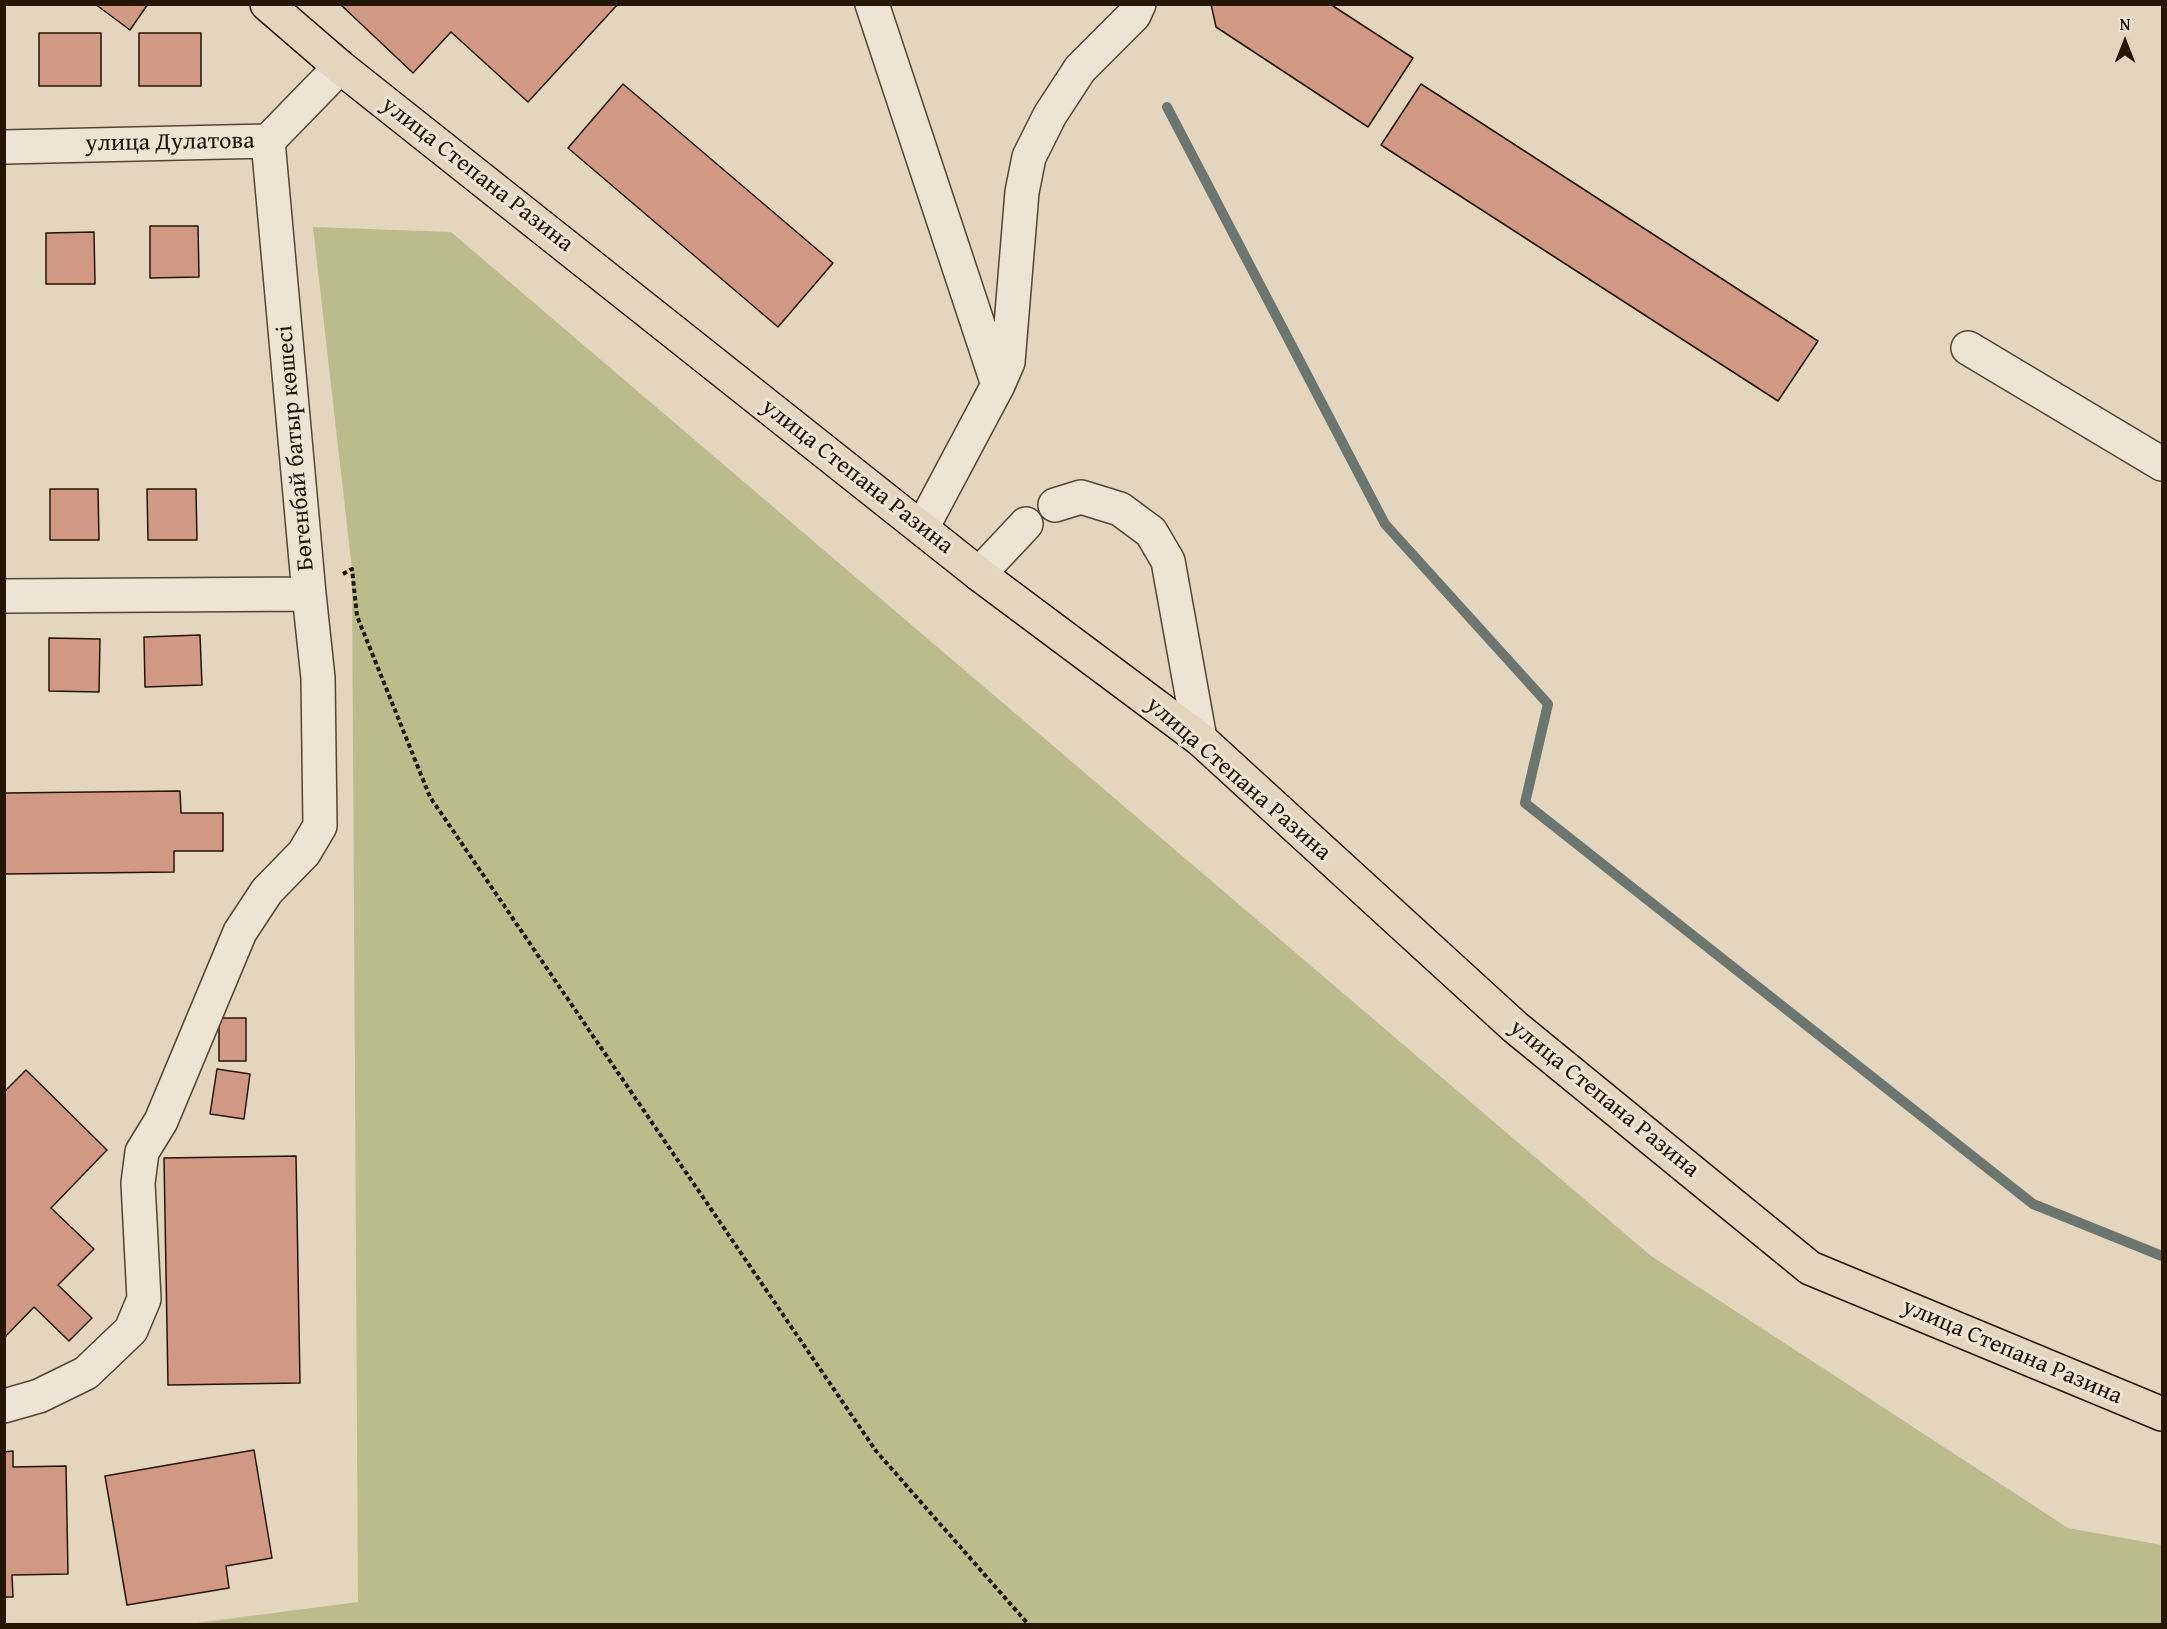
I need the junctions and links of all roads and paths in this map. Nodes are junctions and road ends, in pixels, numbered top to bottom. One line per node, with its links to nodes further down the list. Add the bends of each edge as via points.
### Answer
1 (267, 4): 4 (main road, улица Степана Разина)
2 (872, 4): 8 (street)
3 (1139, 4): 8 (street, via 1134,15 1080,69 1050,115 1029,158 1022,192 1008,362)
4 (340, 67): 5 (street, улица Дулатова); 12 (main road, улица Степана Разина)
5 (268, 141): 6 (street, улица Дулатова); 14 (street, Бөгенбай батыр көшесі)
6 (4, 147)
7 (1968, 348): 9 (street)
8 (998, 385): 12 (street)
9 (2163, 464)
10 (1055, 505): 16 (street, via 1081,497 1120,509 1151,532 1168,561)
11 (1026, 524): 13 (street)
12 (922, 528): 13 (main road, улица Степана Разина)
13 (979, 574): 16 (main road, улица Степана Разина)
14 (309, 594): 15 (street, Бөгенбай батыр көшесі); 17 (street, via 318,678 320,826 304,853 267,891 240,932 160,1121 142,1152 138,1183 144,1299 131,1330 86,1373 39,1396); 19 (path, via 352,569 357,616 430,797 876,1451)
15 (4, 596)
16 (1200, 739): 18 (main road, улица Степана Разина, via 1515,1027 1810,1268)
17 (4, 1407)
18 (2163, 1414)
19 (1028, 1624)

